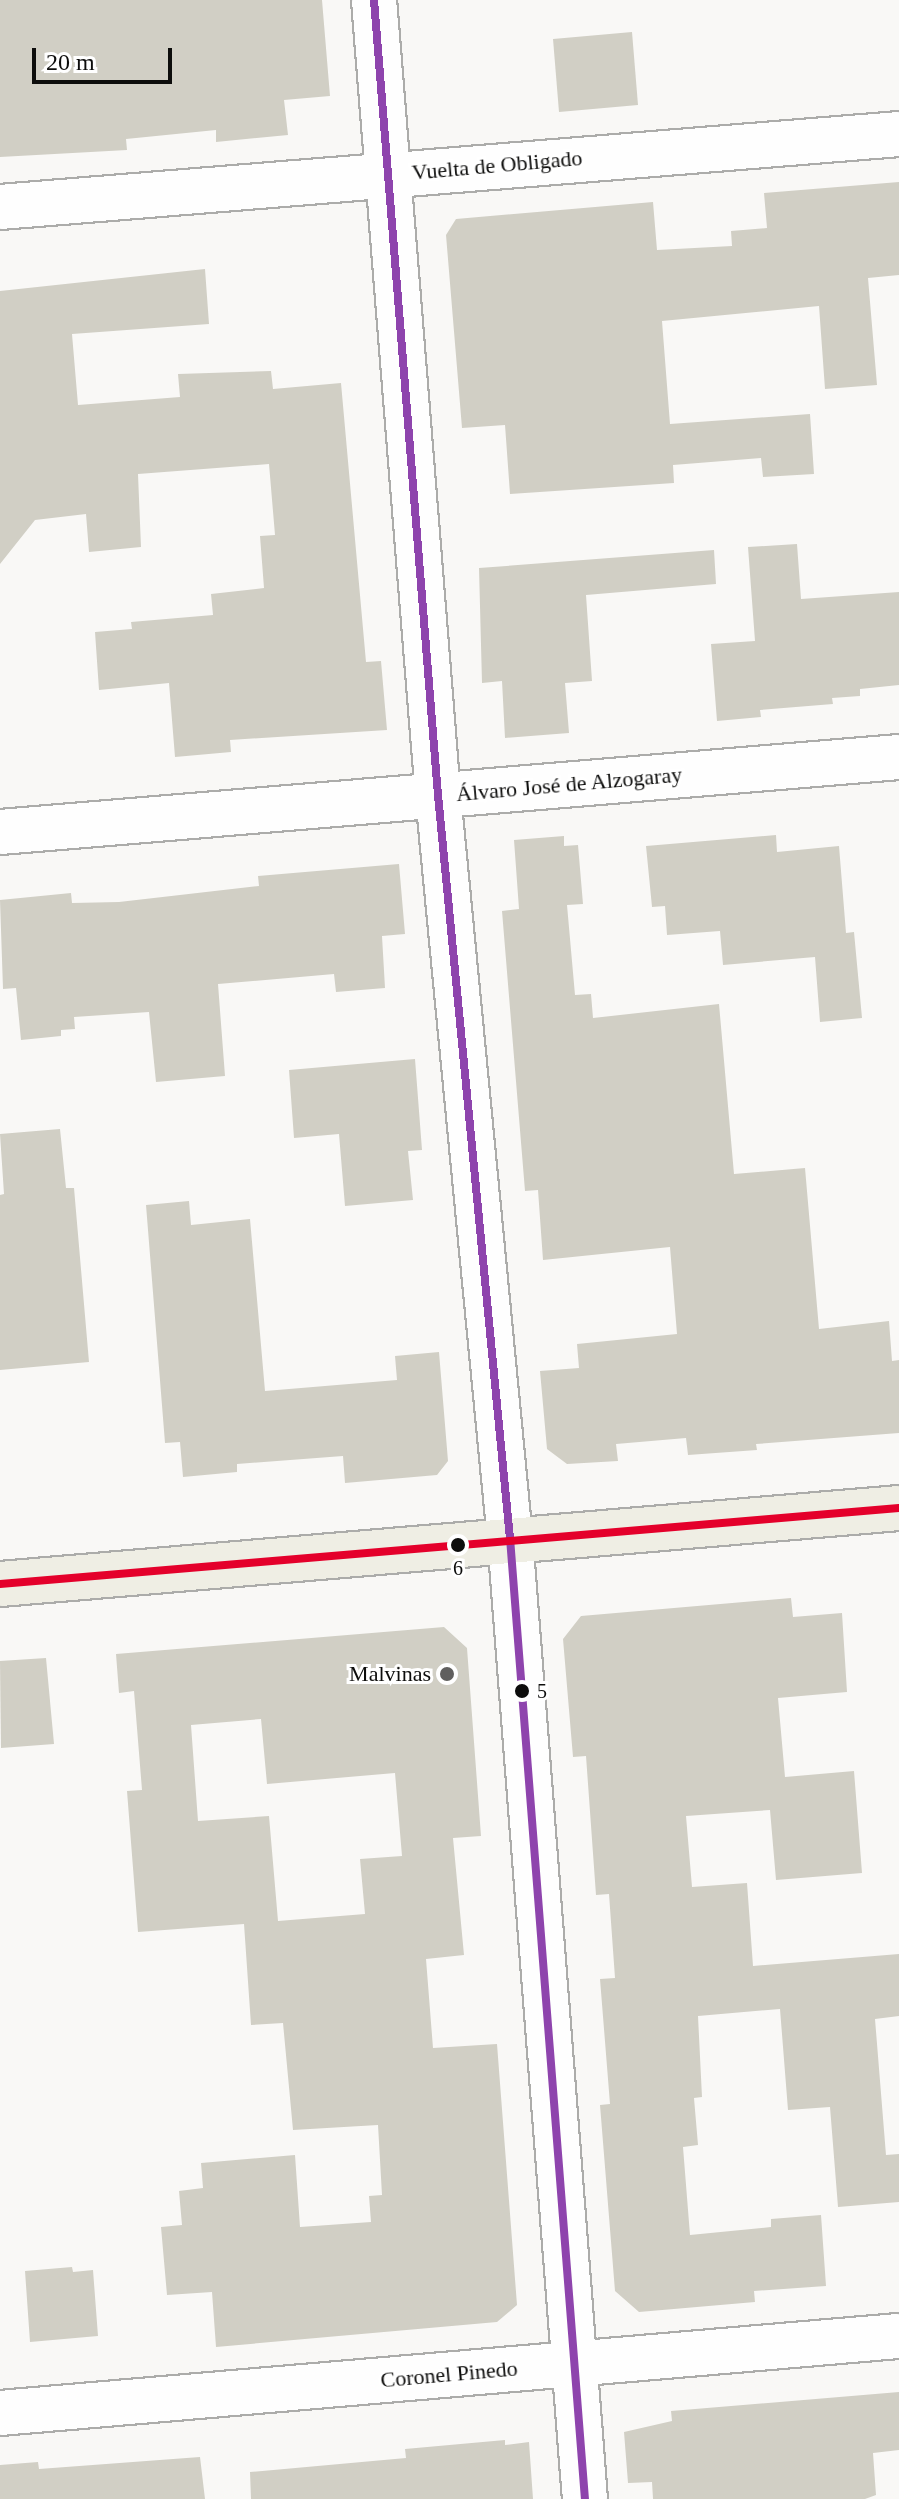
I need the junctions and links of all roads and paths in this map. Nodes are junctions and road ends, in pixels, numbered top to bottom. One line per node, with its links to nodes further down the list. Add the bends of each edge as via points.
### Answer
1 (374, 0): 3 (street)
2 (899, 134): 3 (street, Vuelta de Obligado)
3 (388, 174): 4 (street, Vuelta de Obligado); 6 (street)
4 (0, 207)
5 (899, 757): 6 (street, Álvaro José de Alzogaray)
6 (438, 795): 7 (street, Álvaro José de Alzogaray); 9 (street)
7 (0, 832)
8 (899, 1508): 9 (main road)
9 (510, 1538): 10 (main road); 12 (street)
10 (0, 1584)
11 (899, 2336): 12 (street, Coronel Pinedo)
12 (575, 2363): 13 (street, Coronel Pinedo); 14 (street)
13 (0, 2413)
14 (585, 2499)

